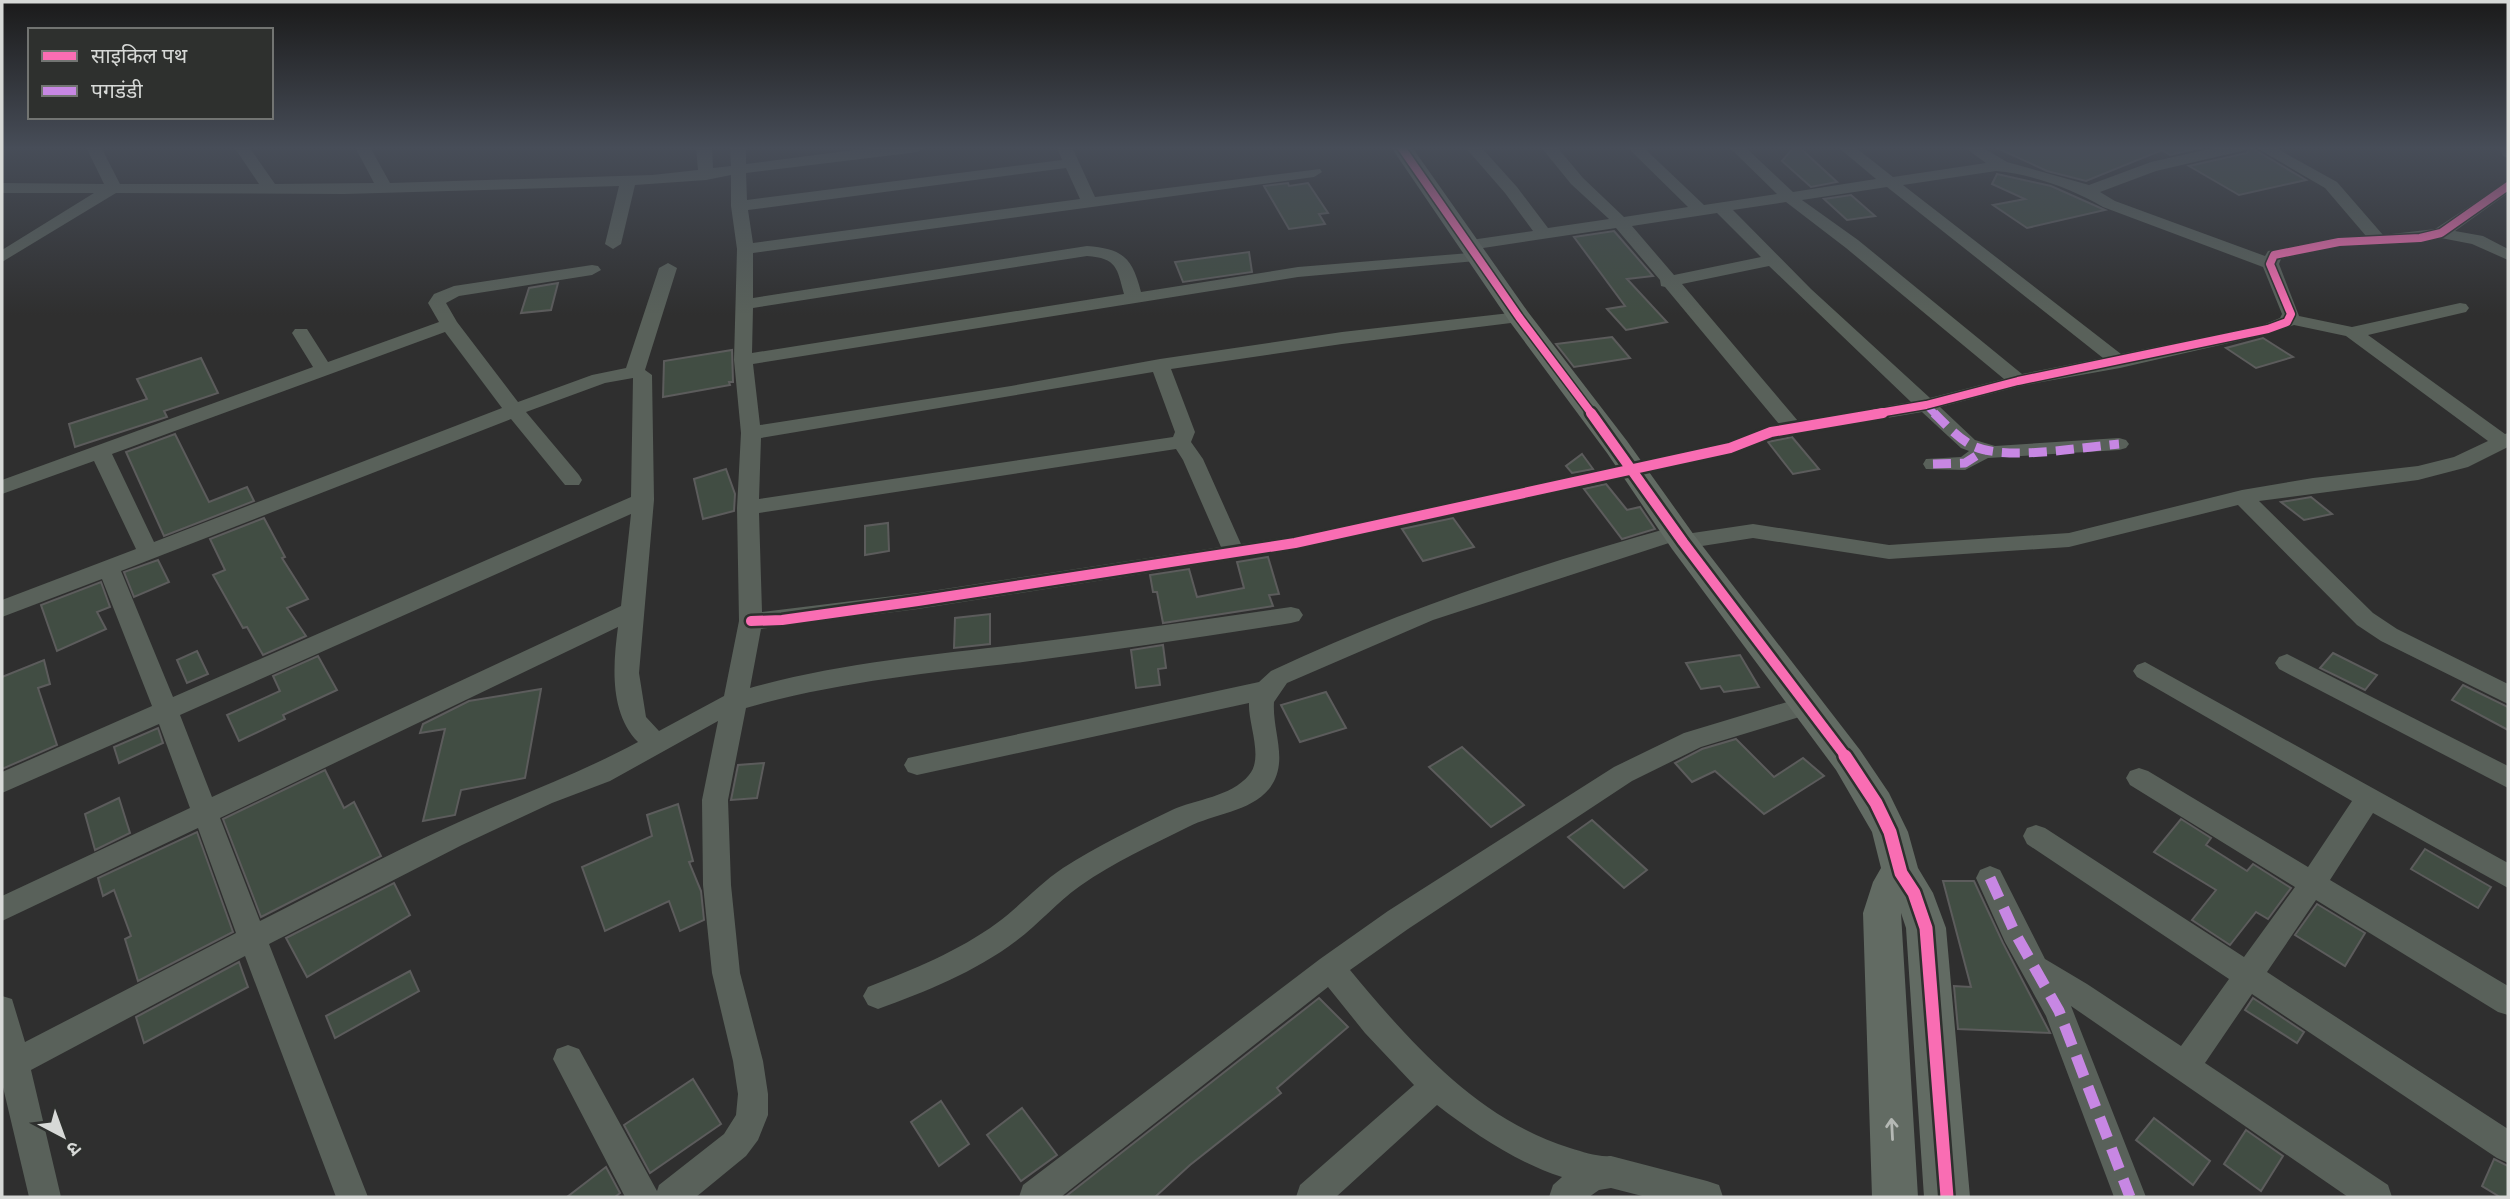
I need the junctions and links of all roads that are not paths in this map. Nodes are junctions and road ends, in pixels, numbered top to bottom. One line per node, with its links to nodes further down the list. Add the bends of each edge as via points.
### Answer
1 (89, 203): 29 (street)
2 (623, 203): 25 (street)
3 (739, 203): 17 (street)
4 (763, 203): 17 (street)
5 (1082, 203): 26 (street)
6 (1439, 203): 27 (street)
7 (1521, 203): 23 (street)
8 (1599, 203): 21 (street)
9 (1692, 203): 20 (street)
10 (1752, 203): 19 (street)
11 (1797, 203): 48 (street)
12 (1915, 203): 44 (street)
13 (2107, 203): 31 (street)
14 (2347, 203): 24 (street)
15 (2484, 203): 22 (street)
16 (2490, 203): 18 (street)
17 (739, 206): 26 (street)
18 (2508, 206)
19 (1721, 207): 20 (street); 30 (street)
20 (1700, 210): 21 (street)
21 (1620, 223): 23 (street); 34 (street)
22 (2441, 233): 24 (street); 28 (street, via 2477,240)
23 (1545, 235): 27 (street)
24 (2378, 239): 31 (street, via 2280,252)
25 (613, 244)
26 (745, 249): 36 (street)
27 (1473, 251): 35 (street); 38 (street)
28 (2508, 255)
29 (2, 257)
30 (1773, 260): 34 (street); 49 (street)
31 (2270, 264): 39 (street)
32 (668, 268): 47 (street)
33 (592, 270): 40 (street, via 445,294 437,303)
34 (1667, 282): 51 (street)
35 (1133, 298): 36 (street, via 1119,257 1087,251); 43 (street)
36 (746, 304): 43 (street)
37 (2460, 308): 41 (street)
38 (1520, 317): 45 (street); 59 (street)
39 (2290, 319): 41 (street); 44 (street, via 2268,329)
40 (449, 324): 46 (street); 50 (street)
41 (2352, 332): 53 (street)
42 (301, 334): 46 (street)
43 (743, 360): 52 (street)
44 (2120, 362): 48 (street)
45 (1160, 365): 52 (street); 54 (street, via 1185,432)
46 (324, 370): 56 (street)
47 (635, 370): 50 (street); 63 (street, via 642,375)
48 (2018, 381): 49 (street)
49 (1926, 404): 51 (street); 57 (street, via 1968,444)
50 (514, 410): 60 (street); 66 (street)
51 (1793, 428): 59 (street)
52 (751, 433): 64 (street)
53 (2505, 440): 62 (street, via 2461,462 2418,473)
54 (1181, 442): 64 (street); 67 (street)
55 (2119, 444): 57 (street)
56 (100, 451): 61 (street); 66 (street)
57 (1984, 451): 58 (street, via 1965,463)
58 (1933, 464)
59 (1634, 470): 65 (street); 67 (street, via 1341,535)
60 (572, 480)
61 (2, 486)
62 (2242, 497): 65 (street, via 2069,540 1889,551 1753,531); 76 (street, via 2365,619)
63 (643, 500): 70 (street); 79 (street)
64 (748, 508): 72 (street)
65 (1679, 538): 75 (street, via 1436,609 1289,672); 78 (street)
66 (148, 551): 68 (street)
67 (1234, 552): 72 (street)
68 (108, 567): 69 (street); 79 (street)
69 (2, 609)
70 (630, 611): 80 (street, via 631,706 634,718); 86 (street)
71 (1291, 615): 77 (street, via 858,673)
72 (751, 621): 77 (street)
73 (2287, 663): 83 (street)
74 (2145, 671): 85 (street)
75 (1265, 690): 81 (street); 97 (street, via 1260,712 1267,758 1261,781 1100,861 1059,885 1001,937 935,974)
76 (2508, 695)
77 (733, 702): 80 (street); 109 (street, via 715,800 717,885 726,973 753,1094 752,1115 735,1145)
78 (1807, 705): 88 (street, via 1876,803); 94 (street, via 1693,740 1623,774)
79 (168, 709): 84 (street); 86 (street)
80 (656, 742): 93 (street, via 601,774 505,812)
81 (917, 765)
82 (2138, 778): 91 (street)
83 (2508, 778)
84 (2, 783)
85 (2369, 797): 89 (street); 91 (street)
86 (205, 811): 92 (street); 93 (street)
87 (2036, 836): 96 (street)
88 (1901, 873): 114 (street, one-way to 88, via 1882,913 1892,882); 115 (street, via 1918,900 1926,928)
89 (2508, 876)
90 (1990, 878): 95 (street)
91 (2312, 884): 96 (street); 98 (street)
92 (2, 909)
93 (251, 939): 101 (street); 107 (street)
94 (1330, 968): 103 (street); 110 (street)
95 (2037, 969): 102 (street); 116 (street, via 2059,1011)
96 (2248, 976): 102 (street); 104 (street)
97 (878, 996)
98 (2508, 1002)
99 (2, 1009): 101 (street)
100 (568, 1059): 108 (street)
101 (8, 1065): 106 (street)
102 (2185, 1066): 117 (street)
103 (1435, 1087): 105 (street, via 1537,1152); 111 (street)
104 (2508, 1147)
105 (1596, 1172): 112 (street); 113 (street, via 1626,1174)
106 (45, 1197)
107 (352, 1197)
108 (643, 1197)
109 (671, 1197)
110 (1035, 1197)
111 (1312, 1197)
112 (1565, 1197)
113 (1707, 1197)
114 (1895, 1197)
115 (1947, 1197)
116 (2130, 1197)
117 (2376, 1197)

